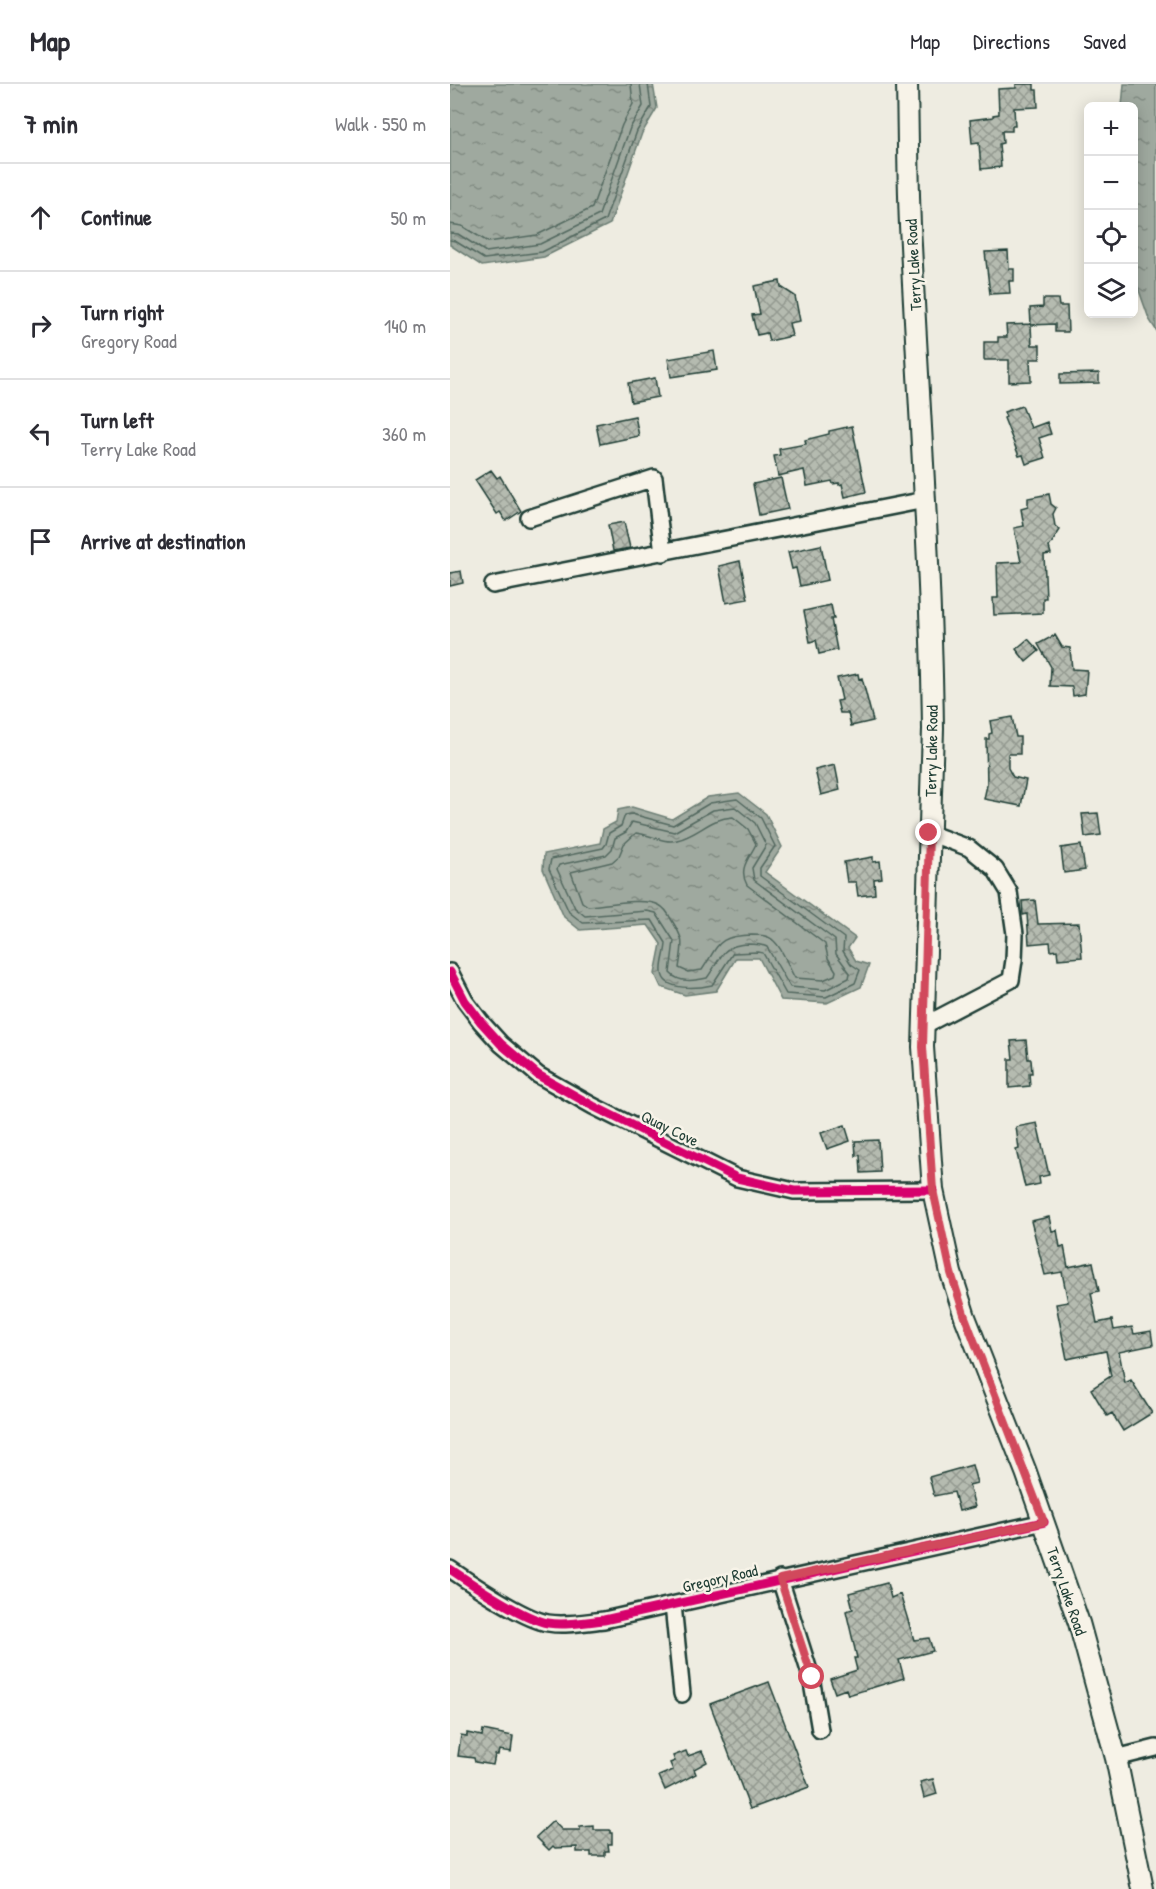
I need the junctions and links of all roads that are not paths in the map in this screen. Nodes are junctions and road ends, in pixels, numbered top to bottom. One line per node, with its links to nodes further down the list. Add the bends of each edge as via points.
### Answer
1 (907, 84): 2 (main road, Terry Lake Road)
2 (925, 500): 4 (street); 6 (main road, Terry Lake Road, via 933,694)
3 (529, 518): 4 (street, via 654,478)
4 (663, 553): 5 (street)
5 (493, 585)
6 (929, 833): 8 (main road, Terry Lake Road); 8 (street, via 969,848 995,869 1009,892 1015,952 1011,980)
7 (450, 972): 9 (street, Quay Cove, via 481,1022 538,1075 737,1178 794,1191)
8 (923, 1026): 9 (main road, Terry Lake Road)
9 (933, 1190): 10 (main road, Terry Lake Road, via 965,1317)
10 (1044, 1522): 12 (street, Gregory Road); 17 (main road, Terry Lake Road, via 1079,1623)
11 (450, 1569): 13 (street, Gregory Road, via 526,1616 547,1623 604,1620)
12 (780, 1579): 13 (street, Gregory Road); 15 (street, via 812,1677)
13 (674, 1605): 14 (street)
14 (682, 1694)
15 (820, 1730)
16 (1156, 1748): 17 (street)
17 (1116, 1758): 18 (main road, Terry Lake Road)
18 (1143, 1889)

